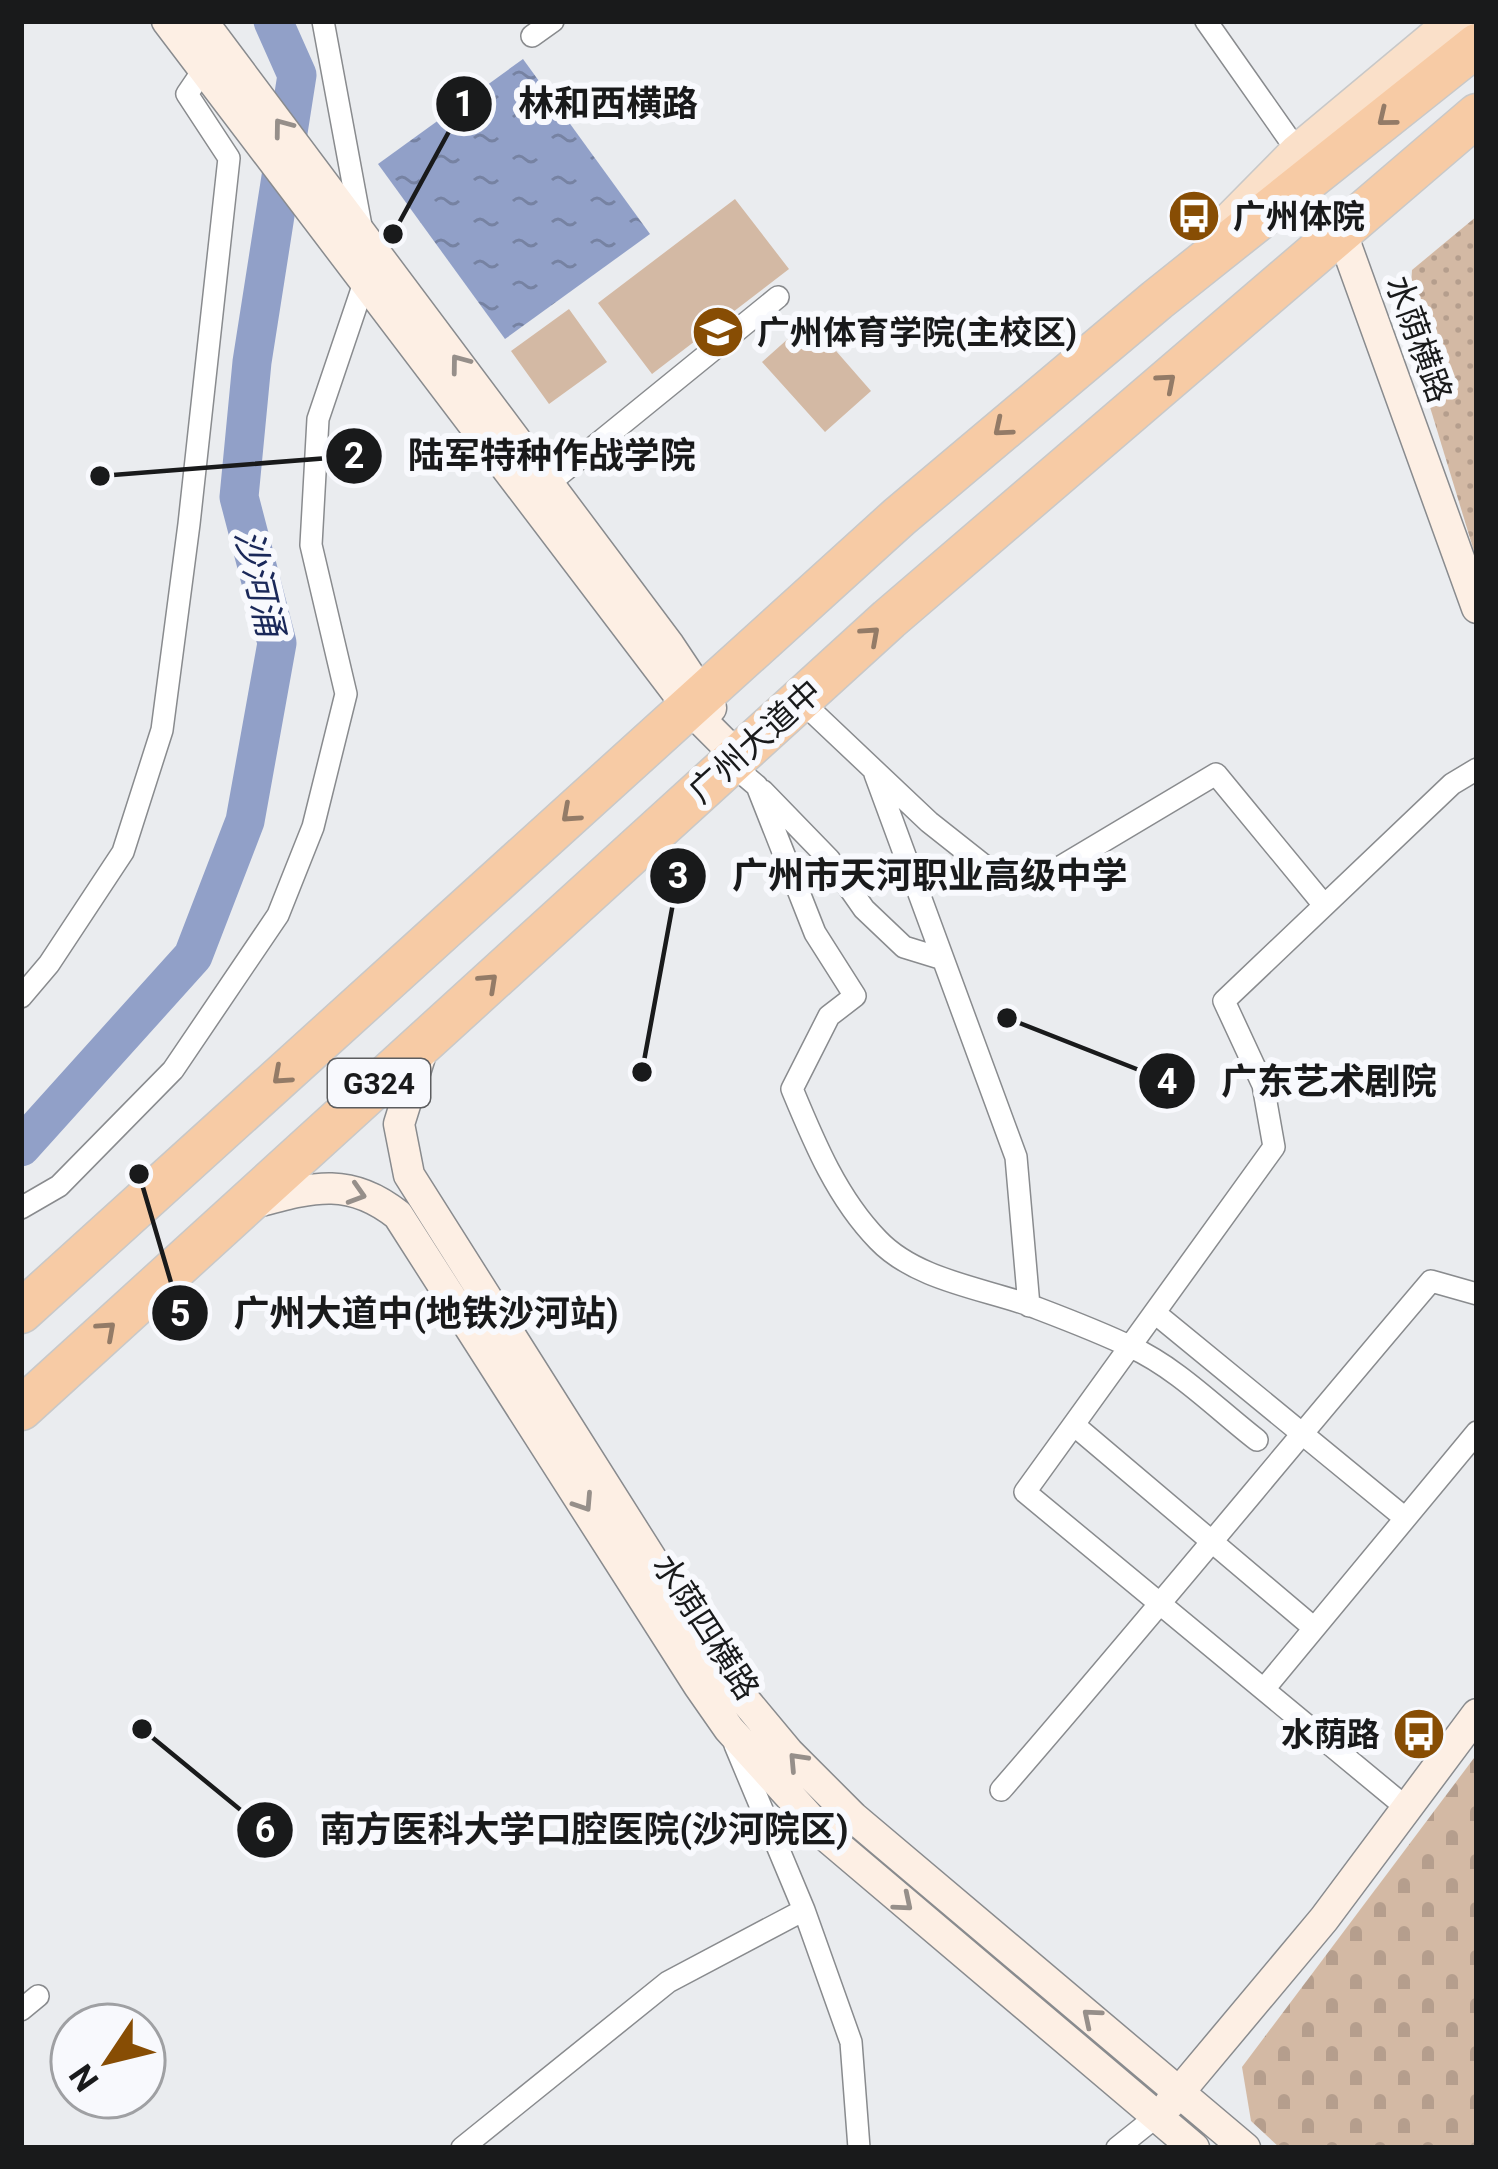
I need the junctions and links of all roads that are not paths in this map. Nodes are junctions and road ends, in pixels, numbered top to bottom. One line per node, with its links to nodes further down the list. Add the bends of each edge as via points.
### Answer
1 (167, 21): 9 (main road)
2 (202, 21): 9 (main road)
3 (323, 21): 13 (street)
4 (553, 21): 7 (street)
5 (1206, 21): 11 (street)
6 (1455, 21): 11 (main road)
7 (532, 36)
8 (1477, 45): 16 (highway, G324, one-way to 16)
9 (218, 72): 13 (main road); 13 (main road, one-way to 9, via 338,201); 29 (street, via 188,94 229,158 162,730 123,852)
10 (1477, 115): 12 (highway, G324)
11 (1298, 152): 16 (main road)
12 (1341, 231): 18 (main road, 水荫横路); 21 (highway, 广州大道中 / G324, one-way to 12)
13 (349, 237): 14 (main road); 17 (main road, one-way to 13)
14 (365, 280): 20 (main road); 32 (street, via 318,419 311,545 346,694 313,827 278,915 173,1070 59,1186)
15 (778, 297): 17 (street)
16 (1157, 299): 19 (highway, G324, one-way to 19)
17 (548, 484): 20 (main road)
18 (1477, 608)
19 (739, 661): 20 (highway, G324); 21 (highway)
20 (696, 700): 22 (highway, G324); 24 (main road)
21 (792, 707): 23 (street); 24 (highway, 广州大道中 / G324)
22 (633, 757): 26 (highway); 35 (highway, G324, one-way to 35)
23 (871, 765): 27 (street, via 929,823 1016,883 1057,871 1216,774); 28 (street)
24 (741, 768): 26 (highway, 广州大道中 / G324); 28 (street, via 829,859 864,909 904,946); 34 (street, via 815,934 855,996 829,1016 792,1089 817,1148 880,1243 913,1266)
25 (1477, 770): 27 (street, via 1452,784)
26 (680, 809): 30 (highway, 广州大道中 / G324, one-way to 26)
27 (1324, 905): 36 (street, via 1224,1001 1263,1085 1274,1147)
28 (943, 959): 34 (street, via 1016,1157)
29 (21, 997)
30 (424, 1042): 31 (highway, 广州大道中 / G324); 53 (main road, 水荫四横路, one-way to 30, via 853,1817 728,1680 409,1175 400,1124)
31 (244, 1206): 38 (highway, 广州大道中 / G324, one-way to 31); 49 (main road, 水荫四横路, one-way to 49, via 322,1187 363,1193 398,1215)
32 (21, 1208)
33 (1477, 1294): 41 (street, via 1431,1281)
34 (1030, 1306): 37 (street)
35 (21, 1312)
36 (1154, 1313): 37 (street); 41 (street)
37 (1130, 1346): 39 (street); 42 (street)
38 (21, 1409)
39 (1074, 1425): 44 (street); 45 (street, via 1025,1492)
40 (1477, 1432): 43 (street)
41 (1301, 1433): 43 (street); 44 (street)
42 (1257, 1440)
43 (1406, 1518): 46 (street)
44 (1210, 1540): 45 (street); 46 (street)
45 (1162, 1605): 47 (street); 50 (street)
46 (1314, 1628): 47 (street)
47 (1264, 1689): 51 (street)
48 (1477, 1714): 51 (main road)
49 (729, 1729): 52 (street); 54 (main road, 水荫四横路, one-way to 54, via 827,1837)
50 (1001, 1790)
51 (1408, 1809): 53 (main road)
52 (804, 1910): 55 (street, via 668,1982); 56 (street, via 851,2042)
53 (1181, 2092): 54 (main road); 59 (main road)
54 (1157, 2116): 57 (street); 58 (main road)
55 (462, 2148)
56 (859, 2148)
57 (1117, 2148)
58 (1194, 2148)
59 (1245, 2148)

